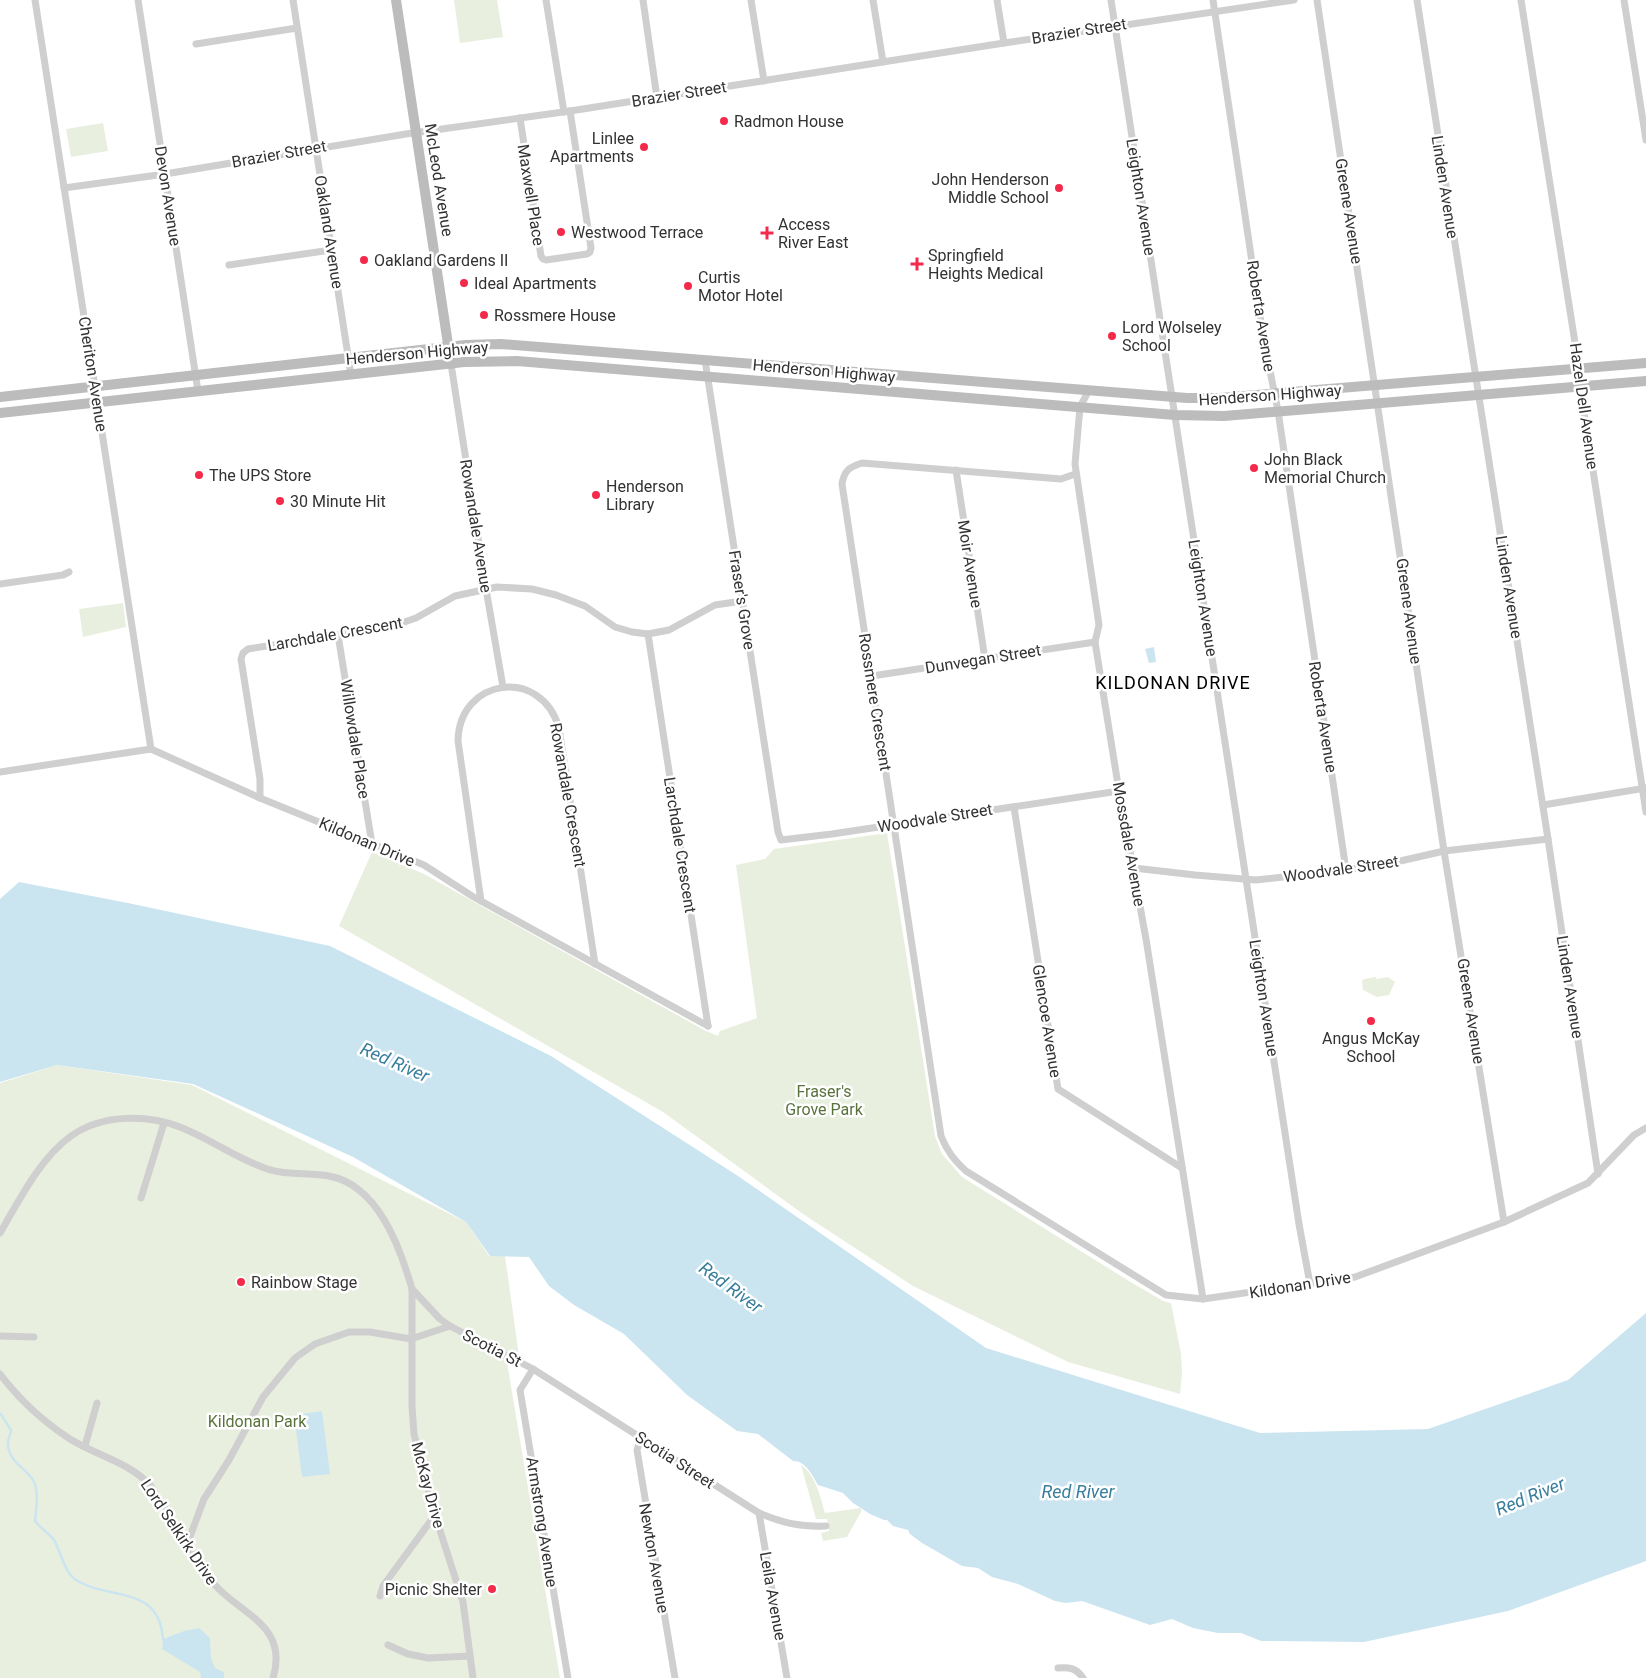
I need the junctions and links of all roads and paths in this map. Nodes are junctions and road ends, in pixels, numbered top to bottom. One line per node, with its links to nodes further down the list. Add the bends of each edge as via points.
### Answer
1 (36, 0): 31 (street, Cheriton Avenue)
2 (138, 0): 30 (street, Devon Avenue)
3 (293, 0): 19 (street, Oakland Avenue)
4 (396, 0): 27 (main road, McLeod Avenue)
5 (546, 0): 25 (street, Maxwell Place)
6 (643, 0): 24 (street)
7 (751, 0): 23 (street)
8 (873, 0): 22 (street)
9 (997, 0): 20 (street)
10 (1111, 0): 18 (street, Leighton Avenue)
11 (1213, 0): 17 (street, Roberta Avenue)
12 (1294, 0): 17 (street, Brazier Street)
13 (1317, 0): 49 (street, Greene Avenue)
14 (1416, 0): 45 (street, Linden Avenue)
15 (1521, 0): 41 (street, Hazel Dell Avenue)
16 (1624, 0): 28 (street)
17 (1215, 12): 18 (street, Brazier Street); 55 (street, Roberta Avenue)
18 (1115, 26): 20 (street, Brazier Street); 58 (street, Leighton Avenue)
19 (297, 28): 21 (street); 29 (street, Oakland Avenue)
20 (1004, 43): 22 (street, Brazier Street)
21 (196, 44)
22 (883, 62): 23 (street, Brazier Street)
23 (764, 81): 24 (street, Brazier Street)
24 (657, 98): 25 (street, Brazier Street)
25 (567, 111): 26 (street, Brazier Street); 26 (street, Maxwell Place, via 591,248 587,254 546,260 540,256)
26 (520, 118): 27 (street, Brazier Street)
27 (416, 132): 29 (street, Brazier Street); 34 (main road, McLeod Avenue)
28 (1646, 140)
29 (316, 148): 30 (street, Brazier Street); 32 (street, Oakland Avenue)
30 (164, 174): 31 (street, Brazier Street); 43 (street, Devon Avenue)
31 (64, 188): 50 (street, Cheriton Avenue)
32 (331, 250): 33 (street); 36 (street, Oakland Avenue)
33 (229, 265)
34 (449, 347): 35 (main road, Henderson Highway, via 501,344); 36 (main road, Henderson Highway); 39 (main road, McLeod Avenue)
35 (575, 349): 37 (main road, Henderson Highway); 40 (main road)
36 (348, 358): 42 (street, Oakland Avenue); 43 (main road, Henderson Highway)
37 (705, 360): 44 (main road, Henderson Highway); 46 (street, Fraser's Grove)
38 (1646, 363): 41 (main road, Henderson Highway)
39 (452, 364): 40 (main road, Henderson Highway, via 517,361); 42 (main road, Henderson Highway); 70 (street, Rowandale Avenue)
40 (565, 366): 46 (main road, Henderson Highway)
41 (1579, 368): 45 (main road, Henderson Highway); 51 (street, Hazel Dell Avenue)
42 (351, 374): 53 (main road, Henderson Highway)
43 (196, 375): 50 (main road, Henderson Highway); 53 (street, Devon Avenue)
44 (892, 375): 48 (main road, Henderson Highway); 54 (main road)
45 (1476, 377): 49 (main road, Henderson Highway); 56 (street, Linden Avenue)
46 (708, 378): 54 (main road, Henderson Highway); 71 (street, Fraser's Grove)
47 (1646, 381): 51 (main road, Henderson Highway)
48 (994, 383): 52 (main road, Henderson Highway); 59 (main road)
49 (1374, 385): 55 (main road, Henderson Highway); 61 (street, Greene Avenue)
50 (96, 386): 57 (main road, Henderson Highway); 60 (street, Cheriton Avenue)
51 (1580, 386): 56 (main road, Henderson Highway); 80 (street, Hazel Dell Avenue)
52 (1089, 390): 58 (main road, Henderson Highway); 62 (street, Mossdale Avenue)
53 (198, 391): 60 (main road, Henderson Highway)
54 (892, 392): 59 (main road, Henderson Highway)
55 (1274, 393): 58 (main road, Henderson Highway, via 1219,398); 63 (street, Roberta Avenue)
56 (1479, 395): 61 (main road, Henderson Highway); 83 (street, Linden Avenue)
57 (0, 396)
58 (1172, 397): 65 (street, Leighton Avenue)
59 (993, 400): 62 (main road, Henderson Highway)
60 (98, 403): 64 (main road, Henderson Highway); 78 (street, Cheriton Avenue)
61 (1378, 403): 63 (main road, Henderson Highway); 90 (street, Greene Avenue)
62 (1080, 407): 65 (main road, Henderson Highway); 67 (street, Mossdale Avenue)
63 (1278, 411): 65 (main road, Henderson Highway, via 1224,416); 92 (street, Roberta Avenue)
64 (0, 413)
65 (1175, 415): 93 (street, Leighton Avenue)
66 (956, 470): 67 (street, Rossmere Crescent, via 1061,479); 75 (street, Moir Avenue); 76 (street, Rossmere Crescent, via 862,463 844,473 842,484)
67 (1075, 474): 74 (street, Mossdale Avenue, via 1099,625)
68 (68, 572): 69 (street)
69 (0, 584)
70 (486, 589): 72 (street, Larchdale Crescent, via 532,588 585,606 615,626); 73 (street, Larchdale Crescent, via 455,596 404,623); 77 (street, Rowandale Avenue)
71 (742, 601): 72 (street, Larchdale Crescent, via 715,605 669,630); 88 (street, Fraser's Grove)
72 (648, 634): 96 (street, Larchdale Crescent)
73 (338, 635): 82 (street, Larchdale Crescent, via 248,649 243,653 241,659 260,779); 89 (street, Willowdale Place)
74 (1095, 642): 75 (street, Dunvegan Street); 81 (street, Mossdale Avenue)
75 (985, 659): 76 (street, Dunvegan Street)
76 (872, 676): 86 (street, Rossmere Crescent)
77 (503, 687): 94 (street, via 484,694 474,702 462,718 458,732); 95 (street, Rowandale Crescent, via 537,695 550,707 557,720)
78 (151, 749): 79 (street); 82 (street, Kildonan Drive)
79 (0, 769)
80 (1644, 788): 83 (street); 85 (street, Hazel Dell Avenue)
81 (1118, 791): 84 (street, Woodvale Street); 91 (street, Mossdale Avenue)
82 (260, 798): 89 (street, Kildonan Drive)
83 (1543, 805): 87 (street, Linden Avenue)
84 (1014, 807): 86 (street, Woodvale Street); 100 (street, Glencoe Avenue, via 1058,1089)
85 (1646, 812)
86 (893, 825): 88 (street, Woodvale Street); 99 (street, Rossmere Crescent, via 941,1136)
87 (1548, 839): 90 (street, Woodvale Street); 101 (street, Linden Avenue)
88 (781, 840)
89 (372, 844): 94 (street, Kildonan Drive, via 424,865)
90 (1444, 851): 92 (street, Woodvale Street); 103 (street, Greene Avenue)
91 (1134, 868): 93 (street, Woodvale Street); 100 (street, Mossdale Avenue)
92 (1346, 870): 93 (street, Woodvale Street)
93 (1246, 879): 105 (street, Leighton Avenue)
94 (481, 901): 95 (street, Kildonan Drive)
95 (595, 964): 96 (street, Kildonan Drive)
96 (708, 1026)
97 (164, 1122): 102 (street); 104 (street, via 118,1118 71,1136 36,1174); 106 (street, via 263,1168 327,1176 354,1186 380,1212)
98 (1646, 1128): 101 (street, Kildonan Drive, via 1634,1135)
99 (954, 1160): 107 (street, Kildonan Drive, via 966,1171 1166,1295)
100 (1182, 1168): 107 (street, Mossdale Avenue)
101 (1598, 1174): 103 (street, Kildonan Drive, via 1588,1183)
102 (141, 1198)
103 (1504, 1222): 105 (street, Kildonan Drive, via 1355,1278)
104 (0, 1233)
105 (1310, 1284): 107 (street, Kildonan Drive)
106 (412, 1289): 108 (street, Scotia St); 111 (street, McKay Drive)
107 (1203, 1300)
108 (450, 1326): 111 (street, Scotia St); 112 (street, Scotia St)
109 (0, 1336): 110 (street)
110 (34, 1337)
111 (411, 1339): 118 (street, McKay Drive, via 414,1434); 120 (street, via 349,1332 315,1344 295,1358 263,1397 204,1499)
112 (533, 1369): 115 (street, Scotia Street); 128 (street, Armstrong Avenue, via 520,1390)
113 (0, 1374): 116 (street, Lord Selkirk Drive, via 37,1414)
114 (97, 1403): 116 (street)
115 (641, 1438): 117 (street, Scotia Street); 129 (street, Newton Avenue, via 637,1447 638,1458)
116 (84, 1446): 120 (street, Lord Selkirk Drive, via 138,1473 150,1485)
117 (759, 1513): 119 (street, Scotia Street, via 800,1526); 130 (street, Leila Avenue)
118 (435, 1515): 121 (street, via 383,1586); 123 (street, McKay Drive, via 462,1602)
119 (826, 1526)
120 (188, 1542): 126 (street, Lord Selkirk Drive, via 219,1590 253,1616 274,1640 277,1665)
121 (380, 1596)
122 (388, 1645): 123 (street, via 428,1658)
123 (470, 1656): 127 (street, McKay Drive)
124 (1058, 1668): 125 (street, via 1069,1667)
125 (1083, 1677)
126 (274, 1678)
127 (473, 1678)
128 (568, 1678)
129 (675, 1678)
130 (787, 1678)

